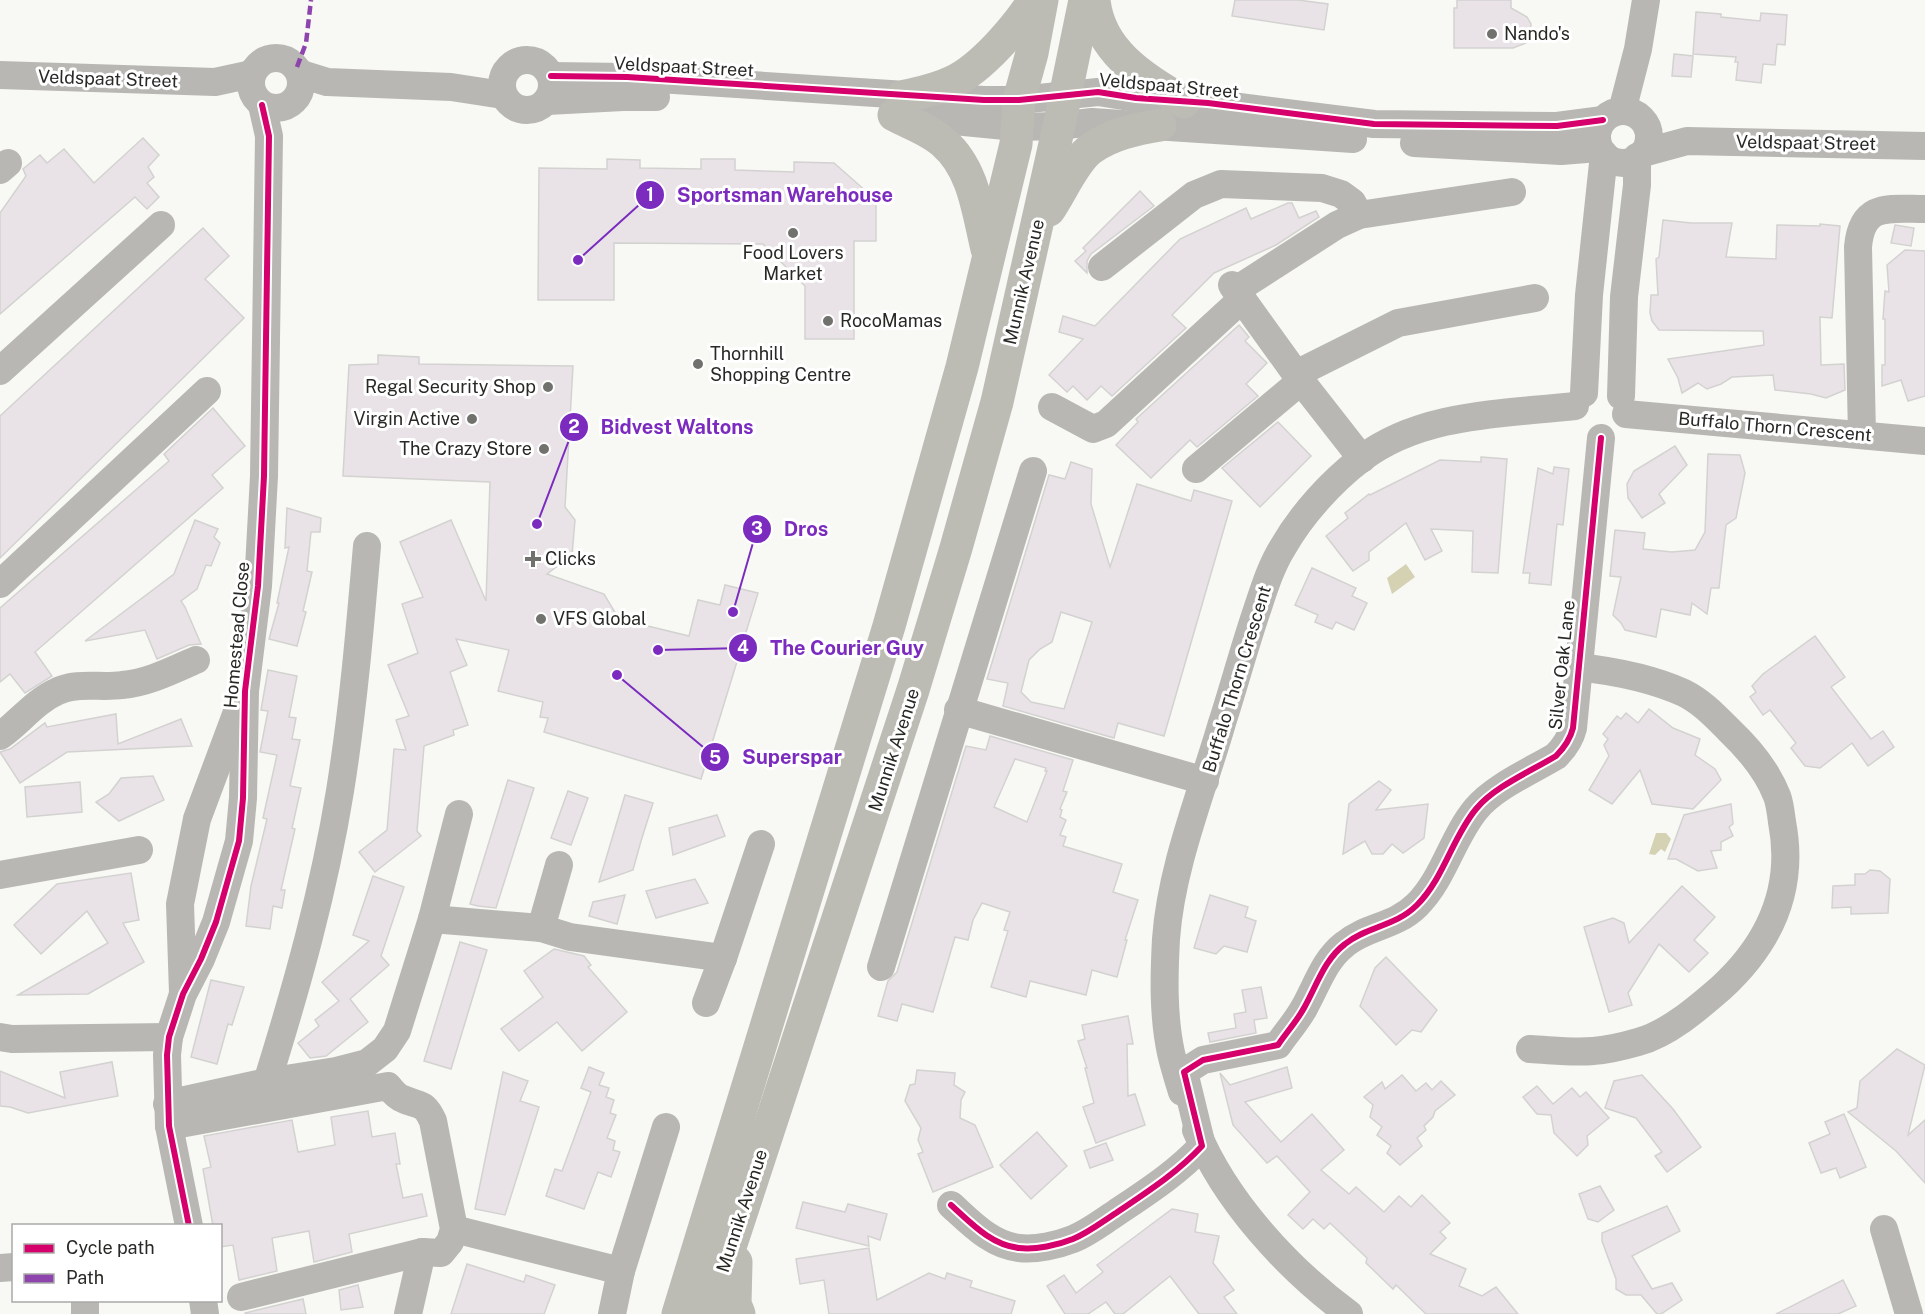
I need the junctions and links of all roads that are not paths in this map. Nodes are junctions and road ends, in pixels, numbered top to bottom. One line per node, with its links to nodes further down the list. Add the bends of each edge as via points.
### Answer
1 (1034, 0): 13 (main road, via 990,54 954,81)
2 (1042, 0): 14 (main road, Munnik Avenue)
3 (1085, 0): 11 (main road, Munnik Avenue)
4 (1094, 0): 12 (main road, via 1103,33 1120,56 1135,72)
5 (1646, 0): 17 (street)
6 (0, 75): 10 (street, Veldspaat Street, via 215,82)
7 (504, 83): 8 (street); 9 (street, via 515,108 524,110 541,107); 9 (street, via 518,61 526,59 541,63)
8 (305, 88): 10 (street, via 277,108); 10 (street, via 291,62 276,57 262,62); 18 (street)
9 (549, 88): 13 (street, Veldspaat Street, via 627,77)
10 (256, 91): 18 (street, Homestead Close)
11 (1066, 94): 12 (street, Veldspaat Street, via 1098,92); 14 (street, Veldspaat Street); 16 (main road, Munnik Avenue)
12 (1184, 102): 17 (street, Veldspaat Street, via 1374,124)
13 (898, 106): 14 (street, Veldspaat Street); 26 (main road, via 957,156 970,181)
14 (1018, 114): 16 (street, Veldspaat Street); 26 (main road, Munnik Avenue, via 1016,144)
15 (1160, 125): 16 (street, Veldspaat Street, via 1092,122); 20 (street, Veldspaat Street); 25 (main road, via 1122,133 1091,148)
16 (1059, 126): 25 (main road, Munnik Avenue)
17 (1632, 131): 19 (street, Veldspaat Street, via 1687,141); 20 (street, via 1598,129); 20 (street, Veldspaat Street, via 1626,162); 34 (street, via 1637,185 1624,297)
18 (269, 136): 46 (street, Homestead Close, via 264,476 258,586)
19 (1925, 146)
20 (1602, 151): 33 (street)
21 (1512, 192): 23 (street)
22 (1925, 209): 36 (street, via 1885,209 1865,220 1860,230)
23 (1359, 215): 27 (street, via 1352,202 1322,188 1221,184 1194,195); 28 (street, via 1337,225)
24 (161, 225): 30 (street)
25 (1037, 226): 69 (main road, Munnik Avenue, via 997,402 928,642)
26 (988, 254): 79 (main road, Munnik Avenue, via 962,367 889,626)
27 (1102, 267)
28 (1236, 291): 31 (street); 35 (street, via 1106,424 1093,429)
29 (1535, 298): 31 (street, via 1398,323)
30 (0, 371)
31 (1299, 378): 39 (street); 40 (street)
32 (207, 391): 43 (street)
33 (1580, 399): 34 (street, via 1599,386 1615,391); 37 (street, via 1575,414 1580,428); 39 (street, Buffalo Thorn Crescent, via 1432,425 1397,437)
34 (1623, 405): 36 (street, Buffalo Thorn Crescent); 37 (street, via 1621,428)
35 (1052, 407)
36 (1862, 435): 38 (street, Buffalo Thorn Crescent)
37 (1601, 438): 45 (street, Silver Oak Lane)
38 (1925, 441)
39 (1362, 459): 49 (street, Buffalo Thorn Crescent, via 1303,517 1282,548 1250,632)
40 (1196, 469)
41 (1033, 471): 47 (street)
42 (367, 546): 65 (street, via 338,801 311,931)
43 (0, 584)
44 (196, 660): 48 (street, via 122,686 73,686 59,690)
45 (1578, 667): 57 (street, Silver Oak Lane, via 1573,728 1562,749 1478,807 1418,905 1404,917); 64 (street, via 1622,672 1683,693 1704,705 1763,769 1777,797 1787,866 1771,925 1755,950 1736,974 1677,1023 1640,1041 1593,1051)
46 (245, 691): 60 (street, Homestead Close, via 197,819 180,904); 60 (street, Homestead Close, via 239,841 216,922)
47 (958, 710): 49 (street); 59 (street)
48 (0, 736)
49 (1205, 781): 68 (street, Buffalo Thorn Crescent, via 1173,897 1166,937 1165,978 1171,1052)
50 (459, 814): 55 (street)
51 (761, 844): 58 (street)
52 (139, 850): 54 (street)
53 (559, 865): 56 (street)
54 (0, 875)
55 (432, 919): 56 (street); 65 (street, via 397,1031 385,1049 367,1063)
56 (541, 928): 58 (street, via 570,937)
57 (1356, 937): 68 (street, Buffalo Thorn Crescent, via 1324,966 1303,1010 1278,1046 1203,1060 1184,1072)
58 (723, 958): 61 (street)
59 (881, 968)
60 (183, 994): 63 (street, Homestead Close)
61 (706, 1003)
62 (0, 1037): 63 (street)
63 (169, 1037): 66 (street, Homestead Close)
64 (1530, 1049)
65 (267, 1082): 66 (street)
66 (168, 1115): 71 (street, Homestead Close); 72 (street, via 388,1086 401,1099 428,1108)
67 (666, 1127): 75 (street)
68 (1202, 1146): 70 (street, via 1171,1176 1096,1226 1044,1246 1019,1248 993,1240); 82 (street, Buffalo Thorn Crescent, via 1227,1188 1262,1233)
69 (748, 1195): 80 (main road, Munnik Avenue); 81 (main road, via 735,1264 735,1304)
70 (951, 1205)
71 (189, 1224)
72 (454, 1229): 74 (street, via 441,1253); 75 (street)
73 (1884, 1229): 83 (street)
74 (422, 1252): 76 (street); 77 (street)
75 (621, 1271): 78 (street)
76 (241, 1297)
77 (408, 1314)
78 (612, 1314)
79 (678, 1314)
80 (708, 1314)
81 (739, 1314)
82 (1349, 1314)
83 (1909, 1314)

